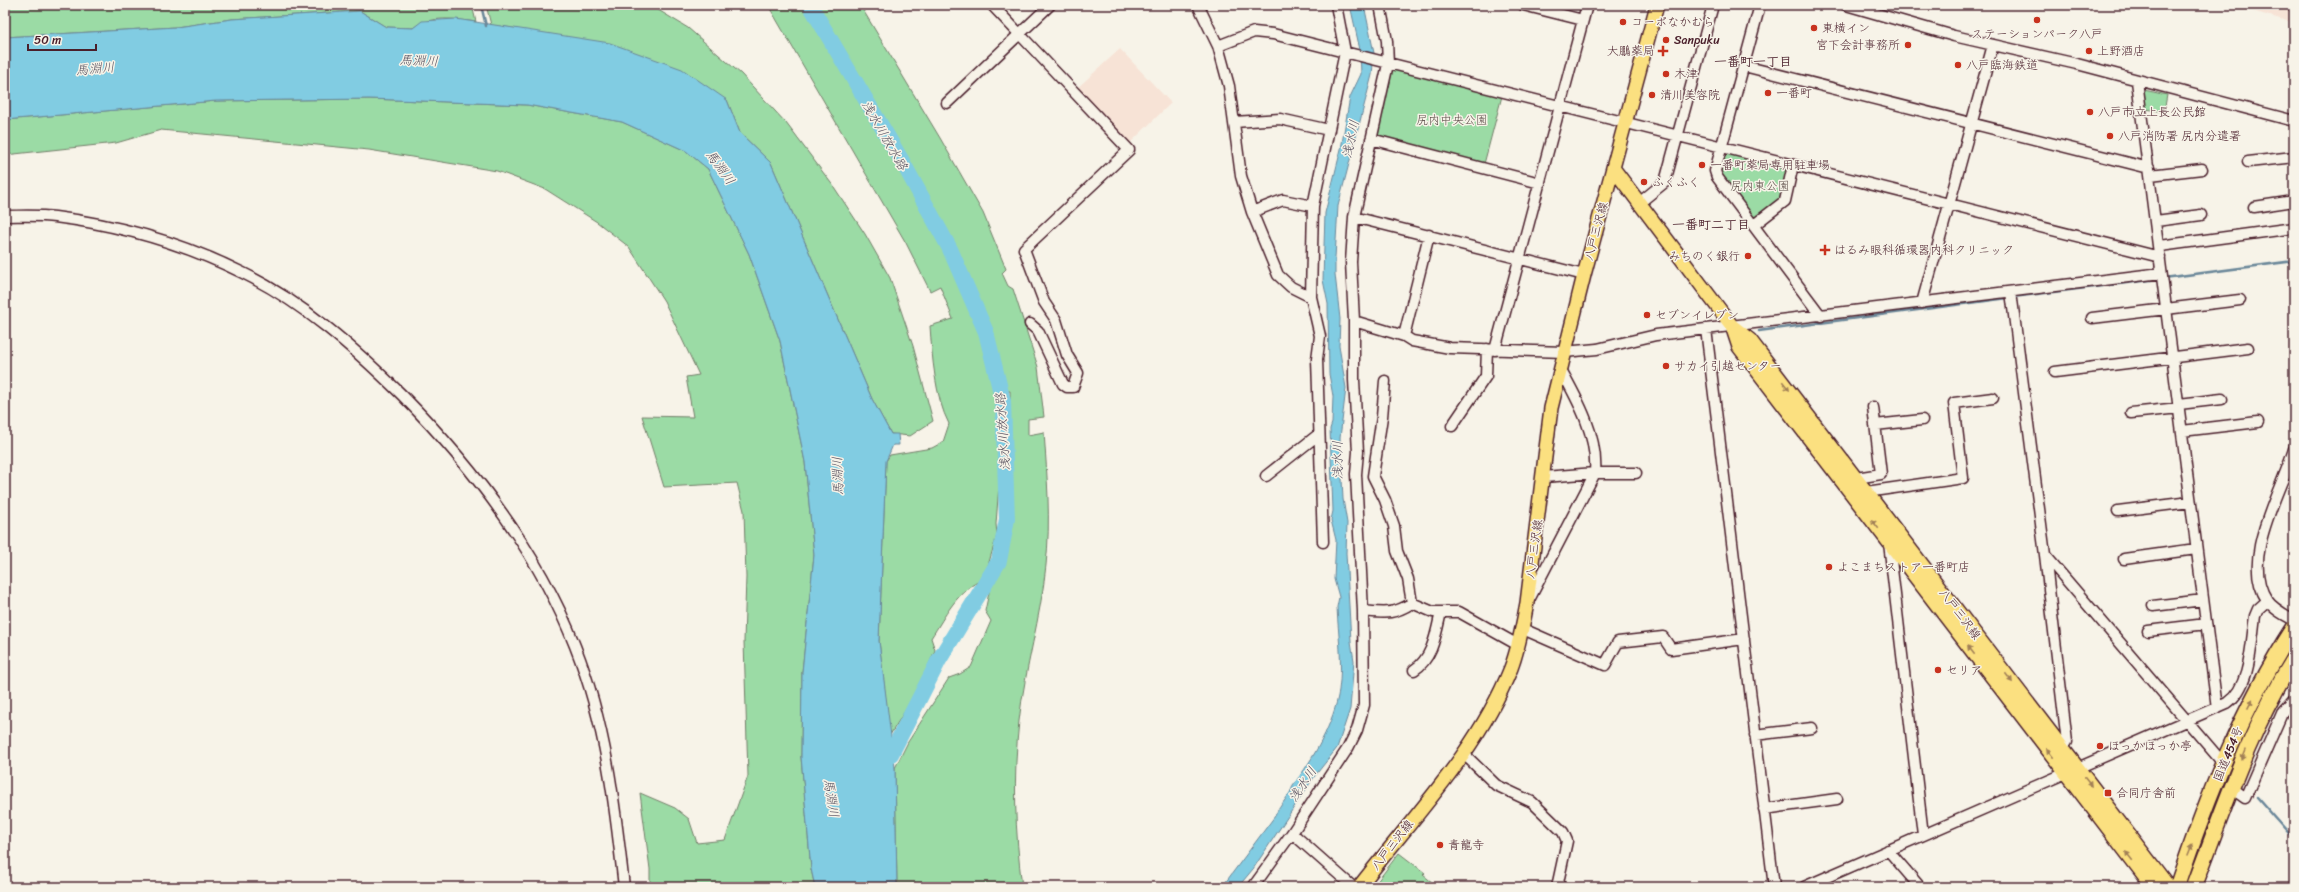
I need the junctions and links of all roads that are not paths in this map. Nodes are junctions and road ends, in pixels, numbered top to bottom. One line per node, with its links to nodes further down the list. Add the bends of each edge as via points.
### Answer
1 (992, 5): 13 (street)
2 (1050, 5): 13 (street)
3 (1198, 5): 15 (street)
4 (1336, 5): 16 (street)
5 (1380, 5): 17 (street, via 1387,41)
6 (1523, 5): 12 (street)
7 (1587, 5): 12 (street)
8 (1657, 5): 24 (main road, 八戸三沢線)
9 (1713, 5): 27 (street)
10 (1760, 5): 18 (street)
11 (1846, 5): 14 (street)
12 (1583, 20): 21 (street)
13 (1020, 34): 20 (street); 63 (street, via 1128,150 1024,249 1044,302 1056,320 1067,355 1078,373 1073,387 1067,388 1063,384 1038,331)
14 (1993, 45): 19 (street); 25 (street)
15 (1218, 46): 16 (street, via 1254,32 1273,34); 23 (street, via 1229,86)
16 (1348, 53): 17 (street); 26 (street)
17 (1388, 64): 21 (street); 28 (street)
18 (1744, 66): 25 (street); 29 (street)
19 (2137, 81): 22 (street); 35 (street)
20 (947, 103)
21 (1560, 107): 24 (street); 36 (street)
22 (2294, 121)
23 (1234, 122): 26 (street, via 1280,119); 42 (street, via 1240,176)
24 (1625, 123): 27 (street); 33 (main road, 八戸三沢線)
25 (1971, 123): 35 (street); 39 (street)
26 (1329, 130): 40 (street)
27 (1678, 136): 29 (street); 38 (street, via 1665,182)
28 (1371, 139): 36 (street); 45 (street)
29 (1721, 147): 32 (street); 47 (street, via 1715,171 1717,177)
30 (2294, 157): 31 (street)
31 (2248, 162)
32 (1793, 165): 39 (street); 47 (street, via 1785,201)
33 (1613, 168): 38 (main road, 八戸三沢線); 53 (main road, 八戸三沢線)
34 (2202, 169): 35 (street)
35 (2149, 172): 46 (street)
36 (1540, 183): 51 (street)
37 (2294, 201): 41 (street)
38 (1638, 204): 64 (main road, 八戸三沢線)
39 (1950, 204): 52 (street); 58 (street)
40 (1313, 206): 42 (street, via 1283,200); 56 (street)
41 (2254, 207)
42 (1252, 212): 56 (street, via 1278,275 1291,287)
43 (2202, 215): 46 (street)
44 (5, 216): 132 (street, via 53,217 134,232 194,252 243,273 293,302 334,333 372,366 435,429 482,484 522,544 552,596 575,645 594,698 605,745 614,790)
45 (1354, 216): 49 (street); 62 (street, via 1351,262)
46 (2156, 221): 50 (street)
47 (1754, 225): 60 (street)
48 (2294, 228): 50 (street)
49 (1430, 236): 51 (street); 66 (street)
50 (2160, 246): 52 (street)
51 (1519, 257): 53 (street); 68 (street)
52 (2160, 257): 54 (street)
53 (1584, 275): 69 (main road, 八戸三沢線)
54 (2162, 276): 55 (street); 59 (street)
55 (2011, 292): 58 (street); 97 (street)
56 (1311, 297): 84 (street, via 1320,336 1317,359)
57 (2240, 300): 59 (street)
58 (1922, 303): 60 (street)
59 (2165, 309): 61 (street); 70 (street)
60 (1821, 316): 64 (street)
61 (2092, 318)
62 (1354, 321): 66 (street); 104 (street, via 1358,452 1356,474)
63 (1030, 324)
64 (1732, 326): 65 (street); 90 (main road, 八戸三沢線, one-way to 90, via 1750,340); 95 (main road, 八戸三沢線, one-way to 64, via 1739,346)
65 (1706, 329): 69 (street, via 1656,335 1597,349); 111 (street)
66 (1404, 336): 68 (street, via 1412,341 1450,348)
67 (2248, 348): 70 (street)
68 (1491, 349): 69 (street); 82 (street, via 1486,376)
69 (1564, 352): 71 (main road, 八戸三沢線)
70 (2174, 357): 72 (street); 76 (street)
71 (1560, 368): 86 (street, via 1592,436 1596,456); 89 (main road, 八戸三沢線, via 1551,408)
72 (2055, 372)
73 (1385, 381): 101 (street, via 1373,476 1394,526 1397,551 1408,579)
74 (1993, 398): 91 (street, via 1954,403 1963,478)
75 (2222, 399): 76 (street)
76 (2179, 406): 78 (street); 83 (street)
77 (1873, 407): 81 (street)
78 (2131, 413)
79 (1922, 420): 81 (street)
80 (2258, 422): 83 (street)
81 (1875, 425): 90 (street, via 1881,474)
82 (1452, 426)
83 (2182, 431): 92 (street)
84 (1319, 434): 88 (street); 94 (street)
85 (2294, 453): 100 (street, via 2261,544 2259,574)
86 (1595, 473): 87 (street); 89 (street); 102 (street)
87 (1636, 473)
88 (1266, 476)
89 (1544, 477): 102 (main road, 八戸三沢線)
90 (1856, 478): 91 (main road, 八戸三沢線)
91 (1866, 492): 120 (main road, 八戸三沢線, one-way to 120)
92 (2190, 502): 93 (street); 96 (street)
93 (2118, 511)
94 (1323, 542)
95 (1889, 543): 124 (main road, 八戸三沢線, one-way to 95); 129 (street)
96 (2196, 549): 98 (street); 99 (street)
97 (2045, 555): 117 (street); 120 (street, via 2067,742)
98 (2124, 559)
99 (2203, 600): 103 (street); 107 (street)
100 (2267, 601): 106 (street); 116 (street, via 2254,616 2247,674 2233,699)
101 (1412, 603): 104 (street, via 1388,614); 105 (street, via 1433,612)
102 (1527, 603): 109 (main road, 八戸三沢線)
103 (2153, 606)
104 (1363, 611): 128 (street, via 1364,705 1357,730)
105 (1441, 612): 112 (street, via 1459,612); 114 (street, via 1434,644 1424,661)
106 (2294, 620)
107 (2206, 624): 110 (street); 116 (street)
108 (2294, 628): 122 (highway, 国道454号, one-way to 108, via 2244,715)
109 (1523, 629): 111 (street, via 1605,665 1618,642 1663,637 1671,649); 112 (main road, 八戸三沢線)
110 (2148, 631)
111 (1744, 639): 119 (street)
112 (1518, 645): 121 (main road, 八戸三沢線, via 1512,667 1492,709)
113 (2294, 659): 125 (highway, 国道454号, one-way to 125, via 2271,697)
114 (1414, 670)
115 (2294, 699): 125 (street, via 2283,711 2245,798)
116 (2217, 708): 117 (street)
117 (2186, 721): 122 (street); 123 (street)
118 (1812, 728): 119 (street)
119 (1755, 735): 127 (street)
120 (2062, 748): 123 (main road, 八戸三沢線)
121 (1464, 754): 135 (main road, 八戸三沢線); 136 (street, via 1496,785 1532,802 1563,832 1567,840)
122 (2223, 764): 141 (highway, 国道454号, one-way to 122)
123 (2077, 768): 124 (street); 140 (main road, 八戸三沢線, one-way to 140)
124 (2065, 773): 129 (street); 139 (main road, 八戸三沢線, one-way to 124)
125 (2230, 788): 142 (highway, 国道454号)
126 (1837, 800): 127 (street)
127 (1764, 809): 137 (street)
128 (1292, 833): 133 (street); 134 (street)
129 (1923, 835): 130 (street)
130 (1888, 850): 131 (street); 138 (street)
131 (1807, 886)
132 (624, 887)
133 (1253, 887)
134 (1353, 887)
135 (1359, 887)
136 (1557, 887)
137 (1774, 887)
138 (1920, 887)
139 (2153, 887)
140 (2169, 887)
141 (2177, 887)
142 (2194, 887)

